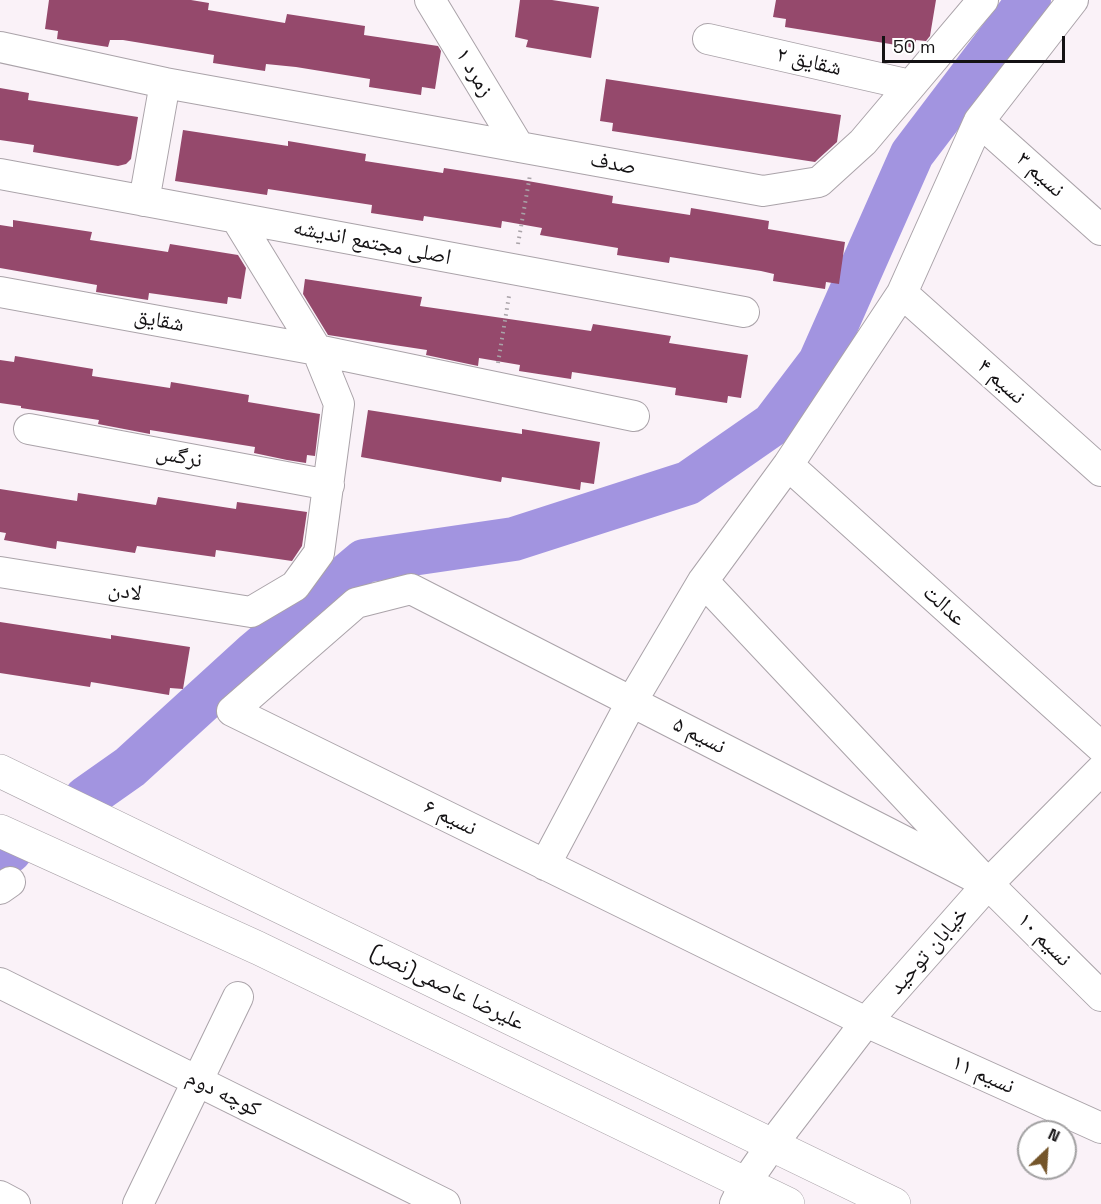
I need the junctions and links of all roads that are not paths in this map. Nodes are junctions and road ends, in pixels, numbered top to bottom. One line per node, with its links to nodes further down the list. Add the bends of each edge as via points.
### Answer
1 (429, 0): 9 (street, زمرد ۱)
2 (983, 0): 7 (street, صدف)
3 (1073, 0): 8 (street)
4 (708, 39): 7 (street, شقایق ۲)
5 (0, 47): 6 (street, صدف)
6 (165, 83): 9 (street, صدف); 11 (street)
7 (910, 85): 9 (street, صدف, via 863,141 819,182 763,191)
8 (980, 121): 13 (street, نسیم ۳); 15 (street)
9 (527, 148)
10 (0, 174): 11 (street, اصلی مجتمع اندیشه)
11 (144, 201): 12 (street, اصلی مجتمع اندیشه)
12 (236, 218): 16 (street, اصلی مجتمع اندیشه); 17 (street)
13 (1101, 230)
14 (0, 292): 17 (street, شقایق)
15 (902, 293): 20 (street); 21 (street, نسیم ۴)
16 (744, 312)
17 (317, 350): 18 (street, شقایق); 22 (street, via 339,404)
18 (634, 416)
19 (29, 429): 22 (street, نرگس)
20 (788, 465): 24 (street); 27 (street, عدالت)
21 (1101, 471)
22 (329, 485): 23 (street, لادن, via 319,553 295,586 251,612)
23 (0, 572)
24 (703, 581): 26 (street); 32 (street, نسیم ۱۰)
25 (411, 589): 26 (street, نسیم ۵); 31 (street, نسیم ۶, via 356,603 232,711)
26 (632, 701): 31 (street); 32 (street, نسیم ۵)
27 (1101, 747)
28 (1101, 770): 32 (street, خیابان توحید)
29 (0, 771): 39 (street, علیرضا عاصمی(نصر))
30 (0, 831): 40 (street, علیرضا عاصمی(نصر), via 258,948)
31 (545, 865): 36 (street, نسیم ۶)
32 (988, 884): 34 (street, نسیم ۱۰); 36 (street, خیابان توحید)
33 (0, 983): 37 (street, کوچه دوم)
34 (1101, 996)
35 (238, 997): 37 (street)
36 (866, 1022): 38 (street, نسیم ۱۱); 39 (street, خیابان توحید)
37 (199, 1082): 43 (street); 44 (street, کوچه دوم)
38 (1101, 1128)
39 (771, 1146): 40 (street, خیابان توحید); 46 (street, علیرضا عاصمی(نصر))
40 (740, 1193): 45 (street, علیرضا عاصمی(نصر))
41 (0, 1196): 42 (street)
42 (15, 1204)
43 (138, 1204)
44 (445, 1204)
45 (788, 1204)
46 (894, 1204)

